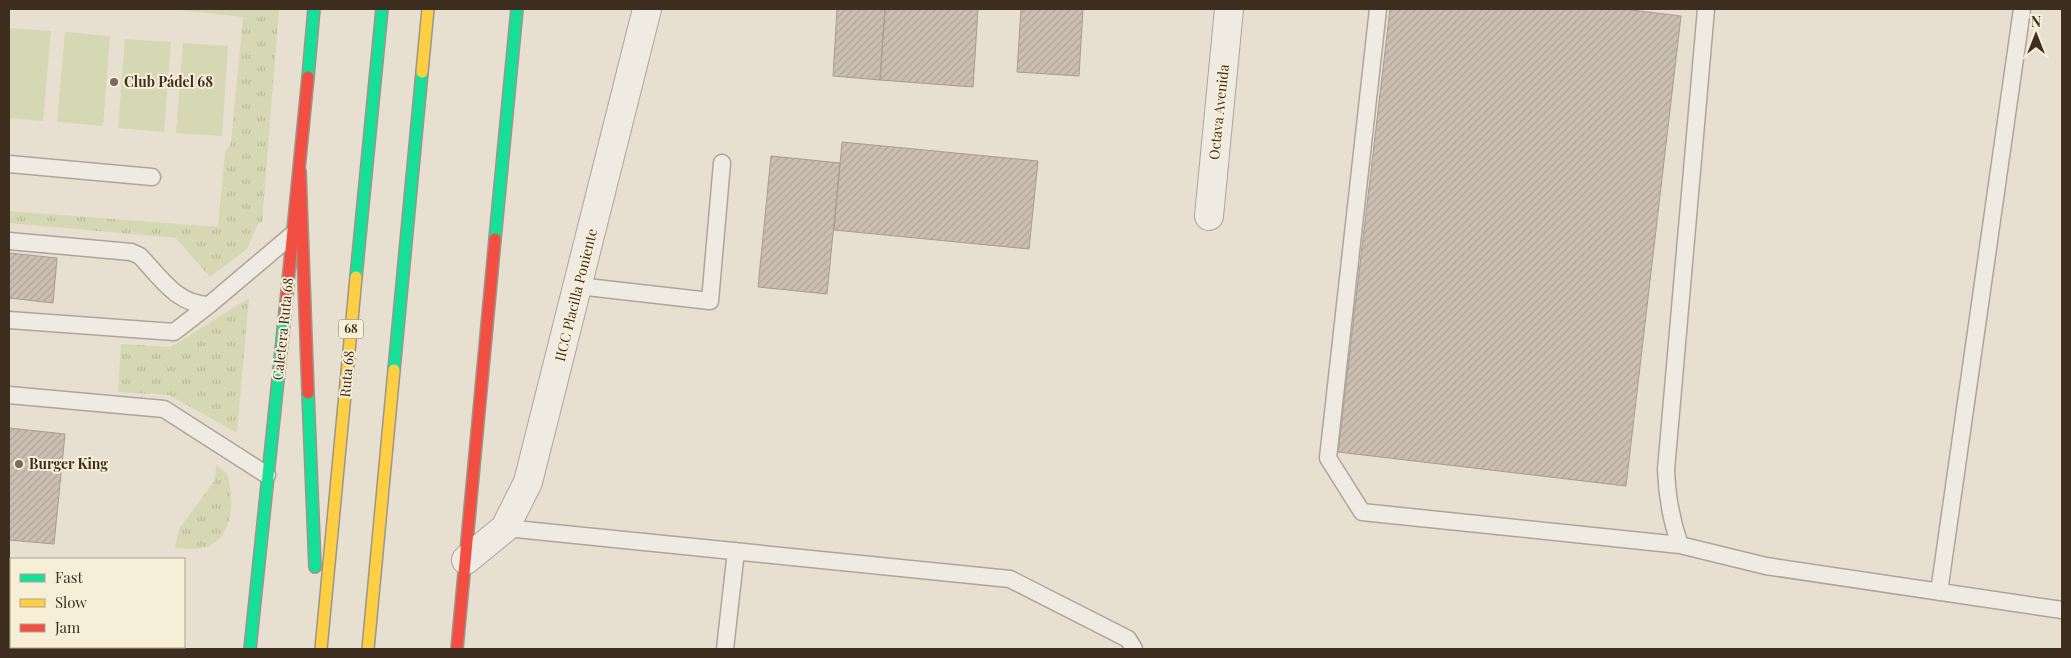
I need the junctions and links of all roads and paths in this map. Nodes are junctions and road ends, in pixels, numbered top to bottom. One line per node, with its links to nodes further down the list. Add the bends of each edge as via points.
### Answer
1 (314, 9): 12 (main road, Caletera Ruta 68)
2 (382, 9): 29 (main road, Ruta 68 / 68)
3 (428, 9): 30 (main road)
4 (517, 9): 25 (main road)
5 (647, 9): 17 (street, IICC Placilla Poniente)
6 (1229, 9): 14 (street, Octava Avenida)
7 (1378, 9): 23 (lane, via 1328,458 1362,512)
8 (1706, 9): 23 (lane, via 1666,470 1667,498)
9 (2022, 9): 26 (lane)
10 (722, 162): 17 (lane, via 710,301)
11 (9, 164): 13 (lane)
12 (300, 171): 15 (main road, Caletera Ruta 68); 29 (main road)
13 (152, 177)
14 (1209, 216)
15 (293, 234): 18 (lane); 21 (main road, Caletera Ruta 68)
16 (9, 242): 18 (lane, via 131,252 140,256 179,297 198,305)
17 (578, 286): 22 (street, IICC Placilla Poniente, via 528,482)
18 (209, 305): 19 (lane, via 179,330 169,333)
19 (9, 320)
20 (9, 395): 21 (lane, via 164,409)
21 (267, 475): 28 (main road, Caletera Ruta 68)
22 (505, 528): 24 (lane); 25 (street, IICC Placilla Poniente)
23 (1680, 545): 26 (lane, via 1766,566)
24 (736, 551): 32 (lane); 33 (lane, via 1010,579 1128,639)
25 (466, 560): 31 (main road)
26 (1940, 592): 27 (lane)
27 (2062, 610)
28 (250, 649)
29 (320, 649)
30 (368, 649)
31 (457, 649)
32 (724, 649)
33 (1134, 649)

